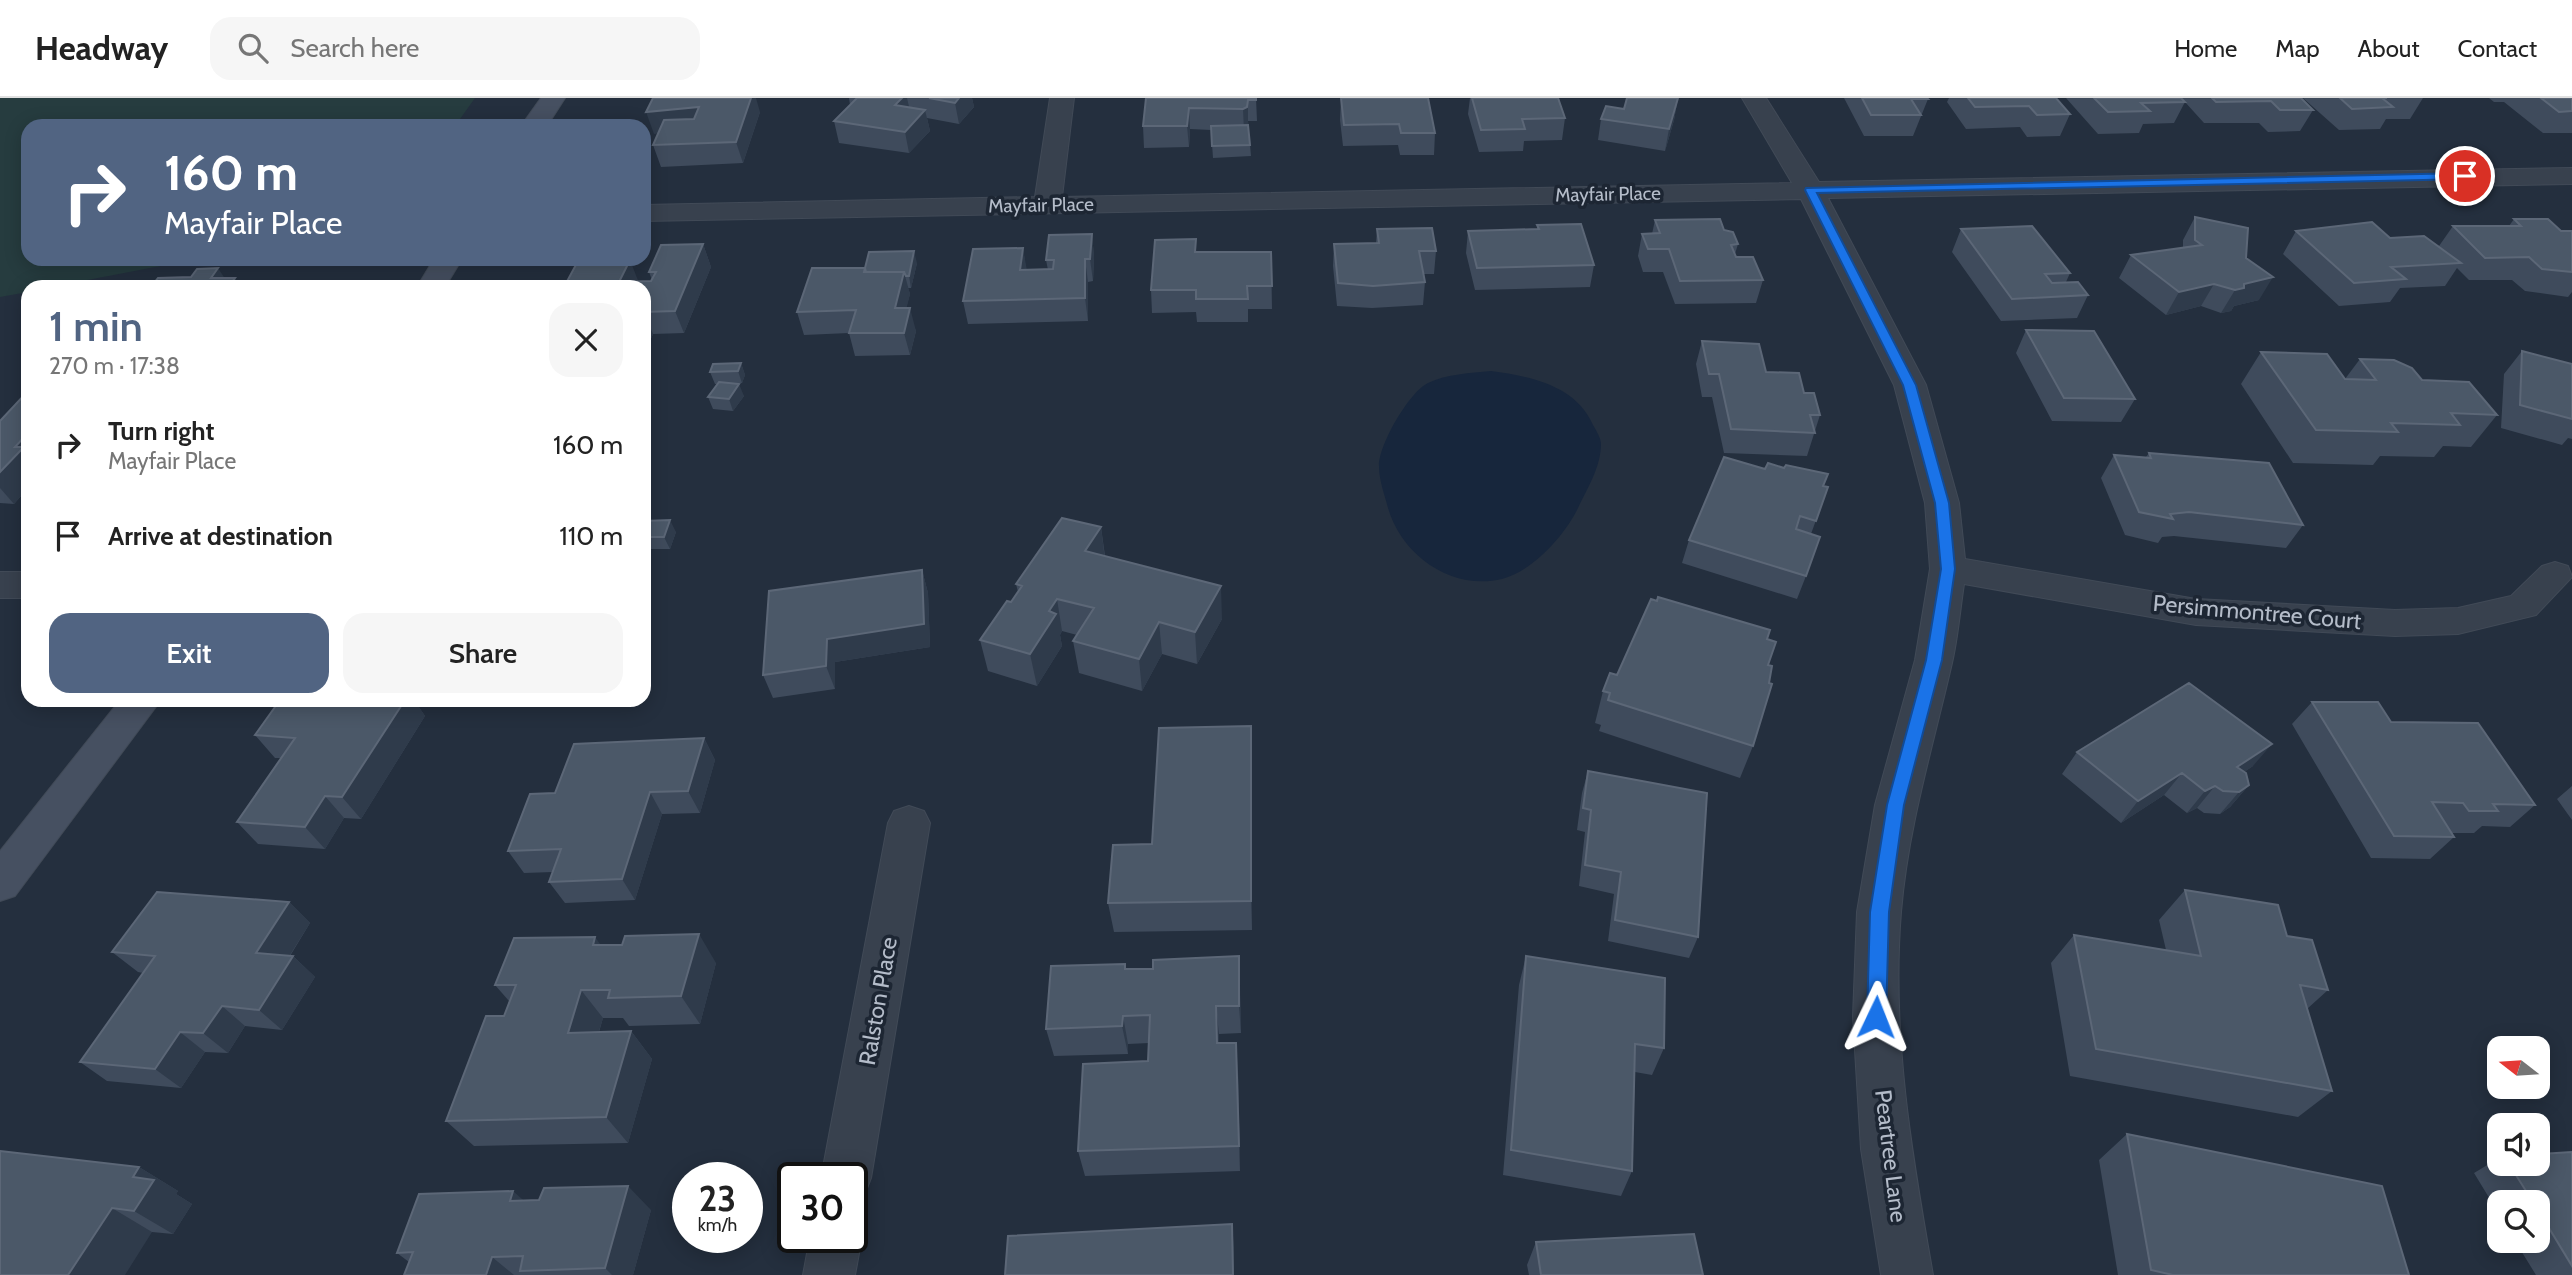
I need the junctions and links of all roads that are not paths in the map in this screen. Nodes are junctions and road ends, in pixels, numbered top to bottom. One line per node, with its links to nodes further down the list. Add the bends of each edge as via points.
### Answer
1 (552, 98): 4 (street)
2 (1062, 98): 7 (street)
3 (1754, 98): 6 (street, Peartree Lane)
4 (538, 119)
5 (2572, 176): 6 (street, Mayfair Place)
6 (1810, 190): 7 (street, Mayfair Place); 9 (street, Peartree Lane, via 1910,385 1942,503)
7 (1047, 205): 8 (street, Mayfair Place)
8 (651, 214)
9 (1948, 569): 10 (street, Persimmontree Court, via 2196,612 2395,623 2458,621 2523,606); 19 (street, Peartree Lane, via 1934,660 1896,805 1880,912 1876,1017 1886,1149)
10 (2555, 575)
11 (0, 585): 12 (street)
12 (21, 585)
13 (137, 707): 15 (street)
14 (909, 824): 16 (street, Ralston Place)
15 (0, 883)
16 (849, 1162)
17 (833, 1253): 18 (street)
18 (829, 1275)
19 (1908, 1275)

